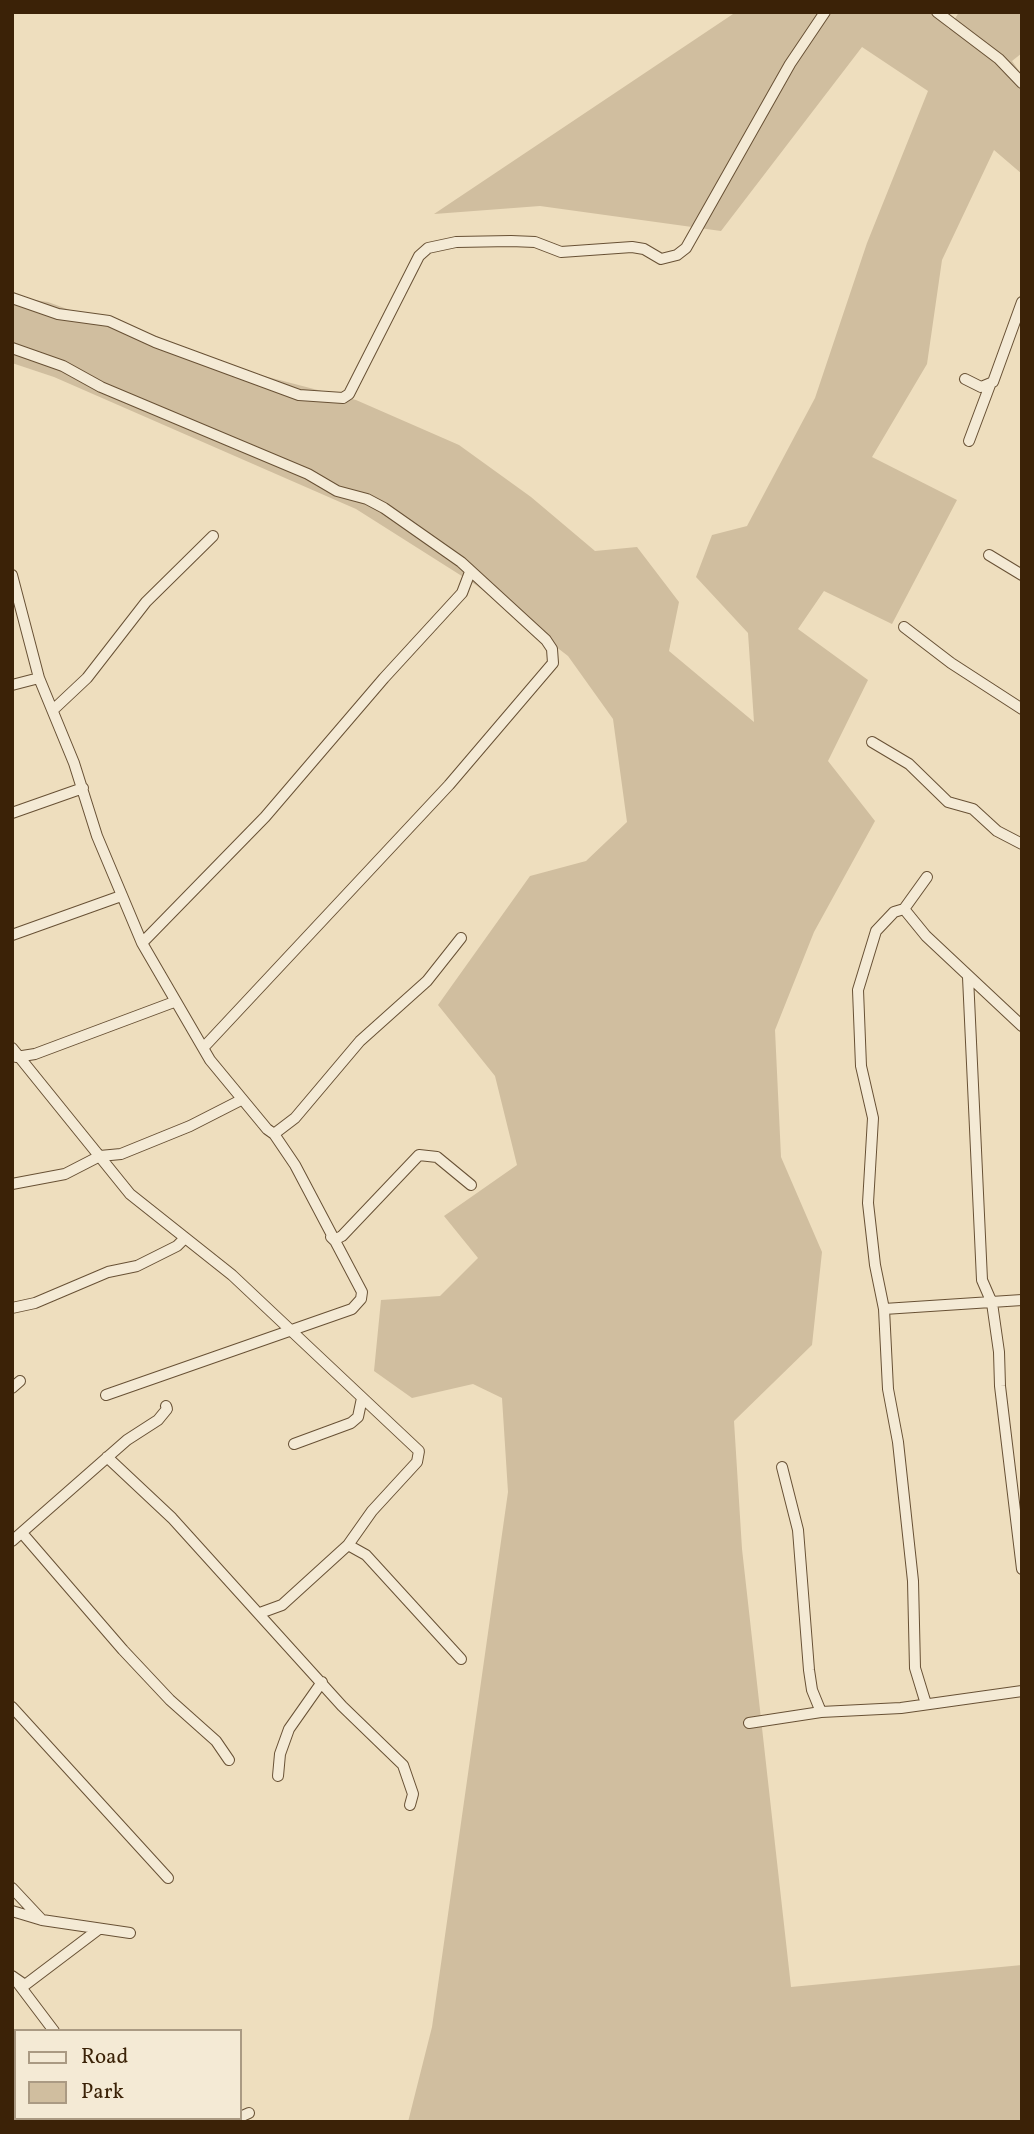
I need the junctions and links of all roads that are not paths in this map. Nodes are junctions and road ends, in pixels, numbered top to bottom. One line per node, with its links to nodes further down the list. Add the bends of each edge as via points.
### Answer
1 (825, 12): 4 (street, via 790,64 686,248 677,256 662,259 632,247 561,252 535,242 511,241 456,242 428,248 419,256 343,398 299,395 109,321 58,314)
2 (937, 12): 3 (street, via 999,59)
3 (1022, 83)
4 (12, 298)
5 (1022, 302): 8 (street)
6 (12, 348): 12 (street, via 63,366 337,491 367,499 429,537)
7 (965, 379): 8 (street, via 981,387)
8 (990, 385): 9 (street)
9 (969, 441)
10 (213, 536): 18 (street, via 146,602 87,678)
11 (989, 555): 14 (street)
12 (470, 572): 29 (street, via 463,593 265,817); 33 (street, via 546,640 553,663 449,785)
13 (12, 575): 16 (street)
14 (1022, 575)
15 (904, 627): 19 (street)
16 (39, 677): 17 (street); 18 (street)
17 (12, 685)
18 (54, 709): 21 (street)
19 (1022, 709)
20 (872, 742): 23 (street, via 909,764 948,802 973,809 997,831)
21 (83, 788): 22 (street); 25 (street)
22 (12, 813)
23 (1022, 844)
24 (927, 877): 26 (street)
25 (121, 896): 27 (street); 29 (street)
26 (904, 909): 30 (street); 45 (street, via 894,912 876,931 858,990 861,1066 873,1118 868,1203)
27 (12, 935)
28 (461, 938): 36 (street, via 427,981 360,1041 295,1118)
29 (142, 943): 31 (street)
30 (968, 977): 32 (street); 43 (street, via 982,1280)
31 (174, 1002): 33 (street); 34 (street, via 35,1054)
32 (1022, 1026)
33 (204, 1047): 35 (street)
34 (14, 1054): 37 (street)
35 (241, 1100): 36 (street); 37 (street, via 121,1154)
36 (274, 1134): 40 (street)
37 (100, 1156): 38 (street, via 65,1174); 41 (street, via 130,1194)
38 (12, 1184)
39 (471, 1185): 40 (street, via 436,1157 419,1155 342,1236 334,1240)
40 (331, 1236): 46 (street, via 362,1292 361,1299 352,1308)
41 (185, 1238): 44 (street, via 137,1266 108,1272); 46 (street)
42 (1022, 1300): 43 (street)
43 (992, 1303): 45 (street); 56 (street)
44 (12, 1308)
45 (884, 1309): 61 (street, via 888,1389 913,1581 915,1668)
46 (290, 1330): 47 (street); 48 (street)
47 (106, 1395)
48 (362, 1398): 50 (street, via 358,1417 351,1423); 55 (street, via 420,1455)
49 (166, 1406): 51 (street, via 158,1420)
50 (294, 1444)
51 (107, 1457): 53 (street); 57 (street, via 172,1518)
52 (782, 1467): 63 (street, via 798,1530 812,1690)
53 (22, 1533): 54 (street); 65 (street, via 123,1650 216,1741)
54 (12, 1541)
55 (348, 1545): 57 (street, via 282,1605); 58 (street, via 366,1555)
56 (1022, 1569)
57 (260, 1613): 59 (street)
58 (461, 1659)
59 (322, 1682): 66 (street, via 289,1729); 67 (street, via 403,1765 414,1794)
60 (1022, 1691): 61 (street)
61 (926, 1704): 63 (street)
62 (12, 1707): 68 (street)
63 (821, 1712): 64 (street)
64 (749, 1723)
65 (229, 1760)
66 (278, 1776)
67 (410, 1805)
68 (167, 1878)
69 (12, 1888): 71 (street)
70 (12, 1911): 71 (street)
71 (42, 1920): 72 (street)
72 (99, 1929): 73 (street); 74 (street, via 25,1984)
73 (131, 1933)
74 (14, 1979): 75 (street)
75 (52, 2029)

